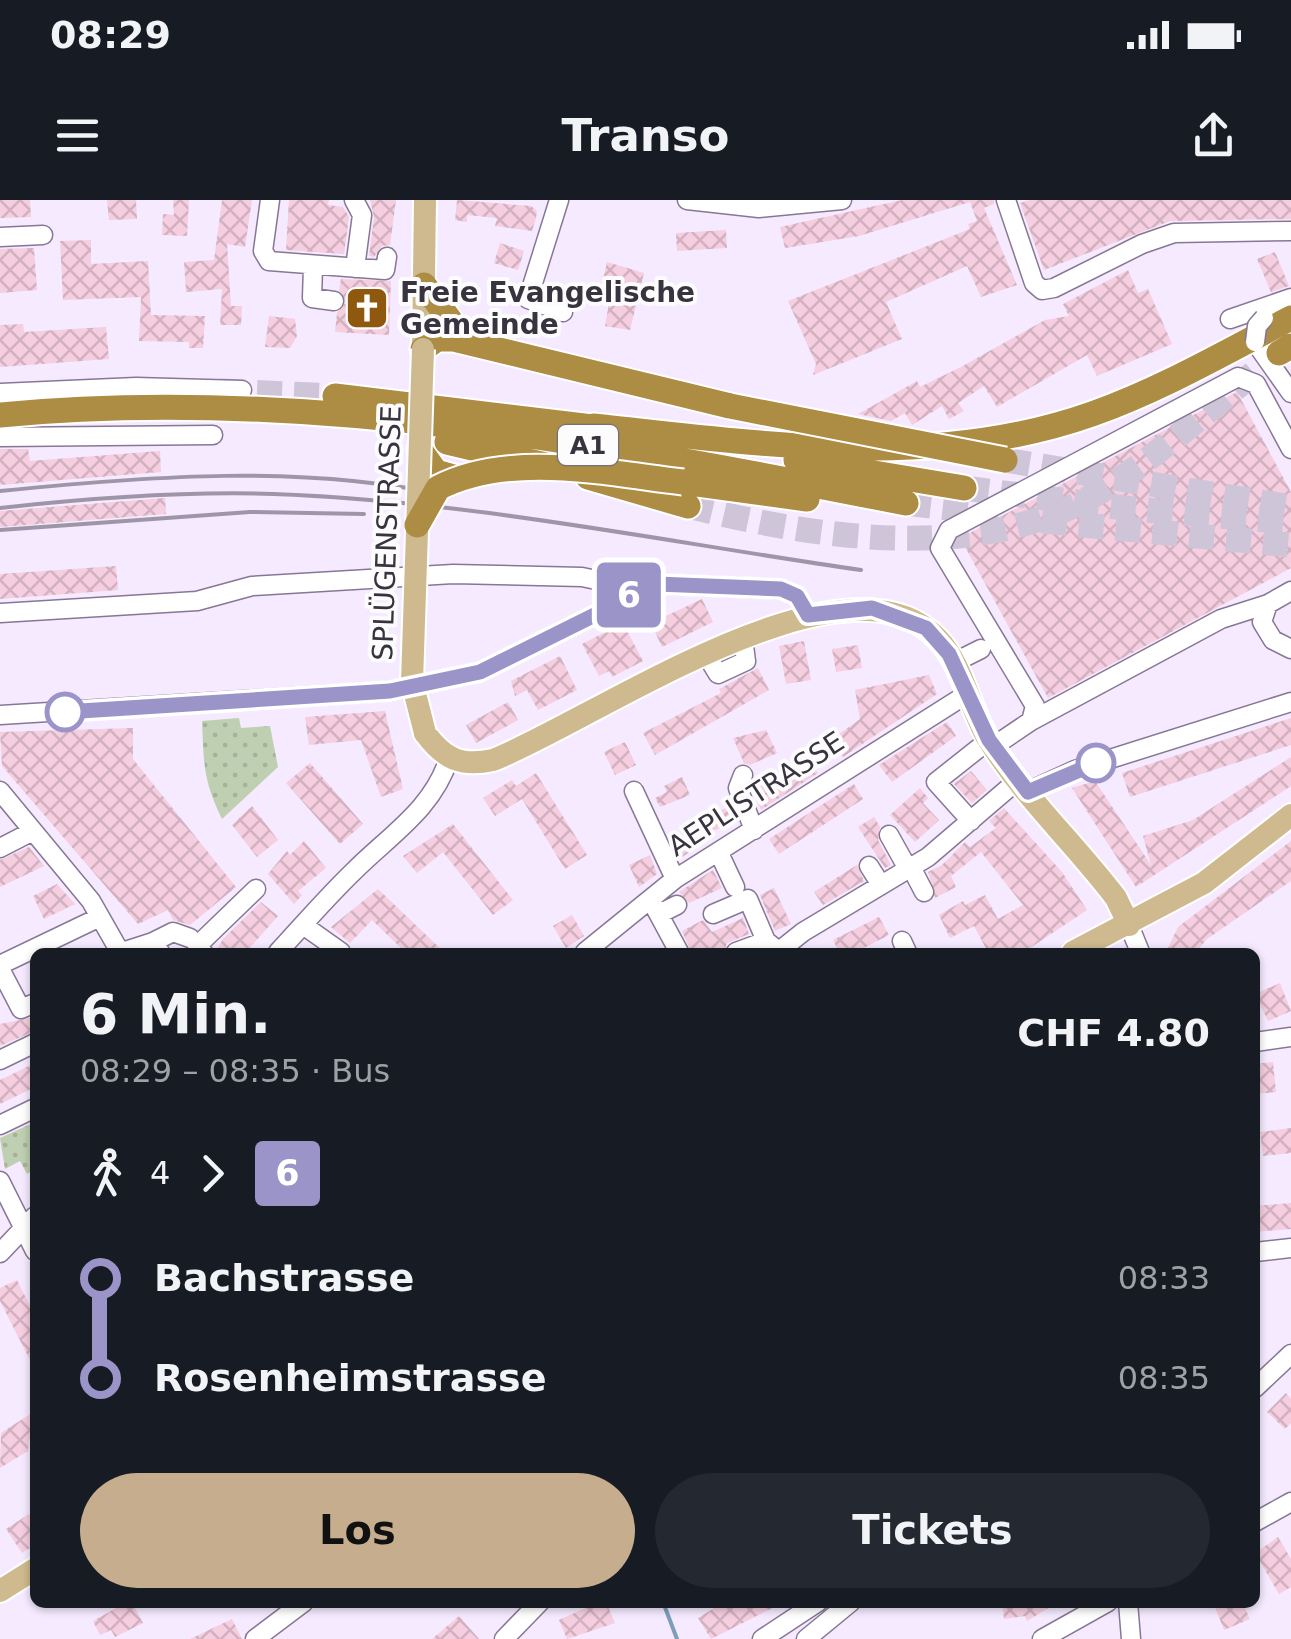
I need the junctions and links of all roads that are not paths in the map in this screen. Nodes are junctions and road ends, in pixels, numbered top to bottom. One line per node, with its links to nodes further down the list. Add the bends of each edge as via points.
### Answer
1 (270, 200): 13 (street, via 264,256)
2 (354, 200): 14 (street, via 362,214)
3 (425, 200): 15 (main road, SPLÜGENSTRASSE)
4 (559, 200): 18 (street, via 528,298)
5 (687, 200): 8 (street)
6 (842, 200): 8 (street)
7 (1006, 200): 9 (street, via 1033,248 1035,285 1042,290 1174,233)
8 (757, 210)
9 (1276, 231)
10 (43, 235): 11 (street)
11 (0, 238)
12 (387, 256): 14 (street, via 385,270)
13 (312, 267): 14 (street); 16 (street, via 312,298)
14 (356, 268)
15 (424, 285): 21 (main road, SPLÜGENSTRASSE); 23 (highway, via 455,326 477,338)
16 (334, 300)
17 (1291, 300): 20 (street); 22 (street, bridge, via 1255,333 1255,342)
18 (562, 312)
19 (1291, 318): 30 (highway, A1, via 1090,414 971,443 812,448)
20 (1230, 319)
21 (432, 339): 23 (highway); 34 (main road, SPLÜGENSTRASSE, bridge)
22 (1281, 357): 26 (street)
23 (630, 383): 35 (highway, bridge)
24 (242, 390): 25 (street)
25 (0, 392)
26 (1291, 392)
27 (335, 396): 30 (highway, A1)
28 (266, 412): 29 (highway, A1, via 162,408); 38 (highway, A1, via 306,425 466,445); 38 (highway, A1, via 564,442 905,508)
29 (0, 415)
30 (593, 426): 37 (highway, A1)
31 (213, 435): 32 (street)
32 (0, 437)
33 (1291, 448): 51 (street, via 1256,384 1238,377 949,530 940,548 1035,706)
34 (420, 450): 36 (highway, via 436,472); 39 (main road, SPLÜGENSTRASSE, bridge)
35 (1005, 460)
36 (458, 478): 38 (highway, A1, bridge, via 576,469); 39 (highway, bridge, via 434,491)
37 (964, 488)
38 (685, 494)
39 (417, 526): 53 (main road, SPLÜGENSTRASSE, bridge, via 412,682 425,733)
40 (1291, 591): 42 (street)
41 (632, 594): 43 (street, via 592,578 453,574 252,586 196,601); 44 (street, via 668,583 781,589 797,596); 50 (street, via 510,659 444,683)
42 (1268, 604): 46 (street, via 1264,630); 51 (street, via 1221,619)
43 (0, 613)
44 (808, 615): 47 (main road, via 887,611 926,628); 53 (main road, via 743,638 504,756 475,764)
45 (981, 649): 47 (street)
46 (1291, 649)
47 (953, 663): 48 (main road)
48 (967, 694): 52 (main road); 60 (street, AEPLISTRASSE)
49 (1291, 702): 55 (street)
50 (0, 714)
51 (1031, 721): 52 (street)
52 (991, 743): 55 (main road); 59 (street, via 936,782)
53 (449, 758): 76 (street, via 422,808)
54 (743, 775): 60 (street, via 738,788)
55 (1023, 786): 59 (street); 77 (main road, via 1116,898)
56 (0, 791): 61 (street)
57 (634, 791): 67 (street)
58 (1291, 816): 77 (main road, via 1204,883)
59 (971, 820): 66 (street)
60 (754, 830): 64 (street, AEPLISTRASSE)
61 (32, 831): 63 (street); 75 (street)
62 (888, 835): 66 (street)
63 (0, 848)
64 (718, 853): 67 (street, AEPLISTRASSE); 69 (street)
65 (869, 866): 68 (street)
66 (909, 868): 68 (street); 71 (street)
67 (675, 879): 73 (street, AEPLISTRASSE)
68 (881, 885): 89 (street, via 805,937)
69 (735, 887)
70 (256, 889): 84 (street)
71 (924, 892)
72 (678, 904): 73 (street)
73 (656, 908): 87 (street, AEPLISTRASSE); 88 (street)
74 (713, 914): 89 (street, via 748,900)
75 (100, 917): 82 (street); 83 (street)
76 (304, 925): 85 (street); 86 (street)
77 (1128, 925): 90 (main road); 91 (street)
78 (24, 932): 81 (street)
79 (190, 938): 80 (street, via 172,932)
80 (156, 947)
81 (33, 948)
82 (36, 948)
83 (119, 948)
84 (199, 948)
85 (282, 948)
86 (335, 948)
87 (591, 948)
88 (677, 948)
89 (774, 948)
90 (1082, 948)
91 (1138, 948)
92 (30, 951): 93 (street)
93 (0, 967): 94 (street, via 20,1009)
94 (30, 1005)
95 (1291, 1037): 96 (street)
96 (1260, 1041)
97 (30, 1045): 98 (street)
98 (0, 1060)
99 (30, 1110): 100 (street)
100 (0, 1125)
101 (0, 1180): 102 (street)
102 (30, 1222): 105 (street)
103 (1291, 1248): 104 (street)
104 (1260, 1251)
105 (0, 1253)
106 (1291, 1354): 107 (street)
107 (1260, 1383)
108 (1291, 1502): 109 (street)
109 (1260, 1519)
110 (30, 1572): 111 (main road)
111 (0, 1591)
112 (296, 1608): 118 (street)
113 (534, 1608): 119 (street)
114 (844, 1608): 121 (street)
115 (1097, 1608): 122 (street)
116 (1129, 1608): 123 (street)
117 (787, 1611): 120 (street)
118 (255, 1639)
119 (504, 1639)
120 (762, 1639)
121 (806, 1639)
122 (1042, 1639)
123 (1132, 1639)

